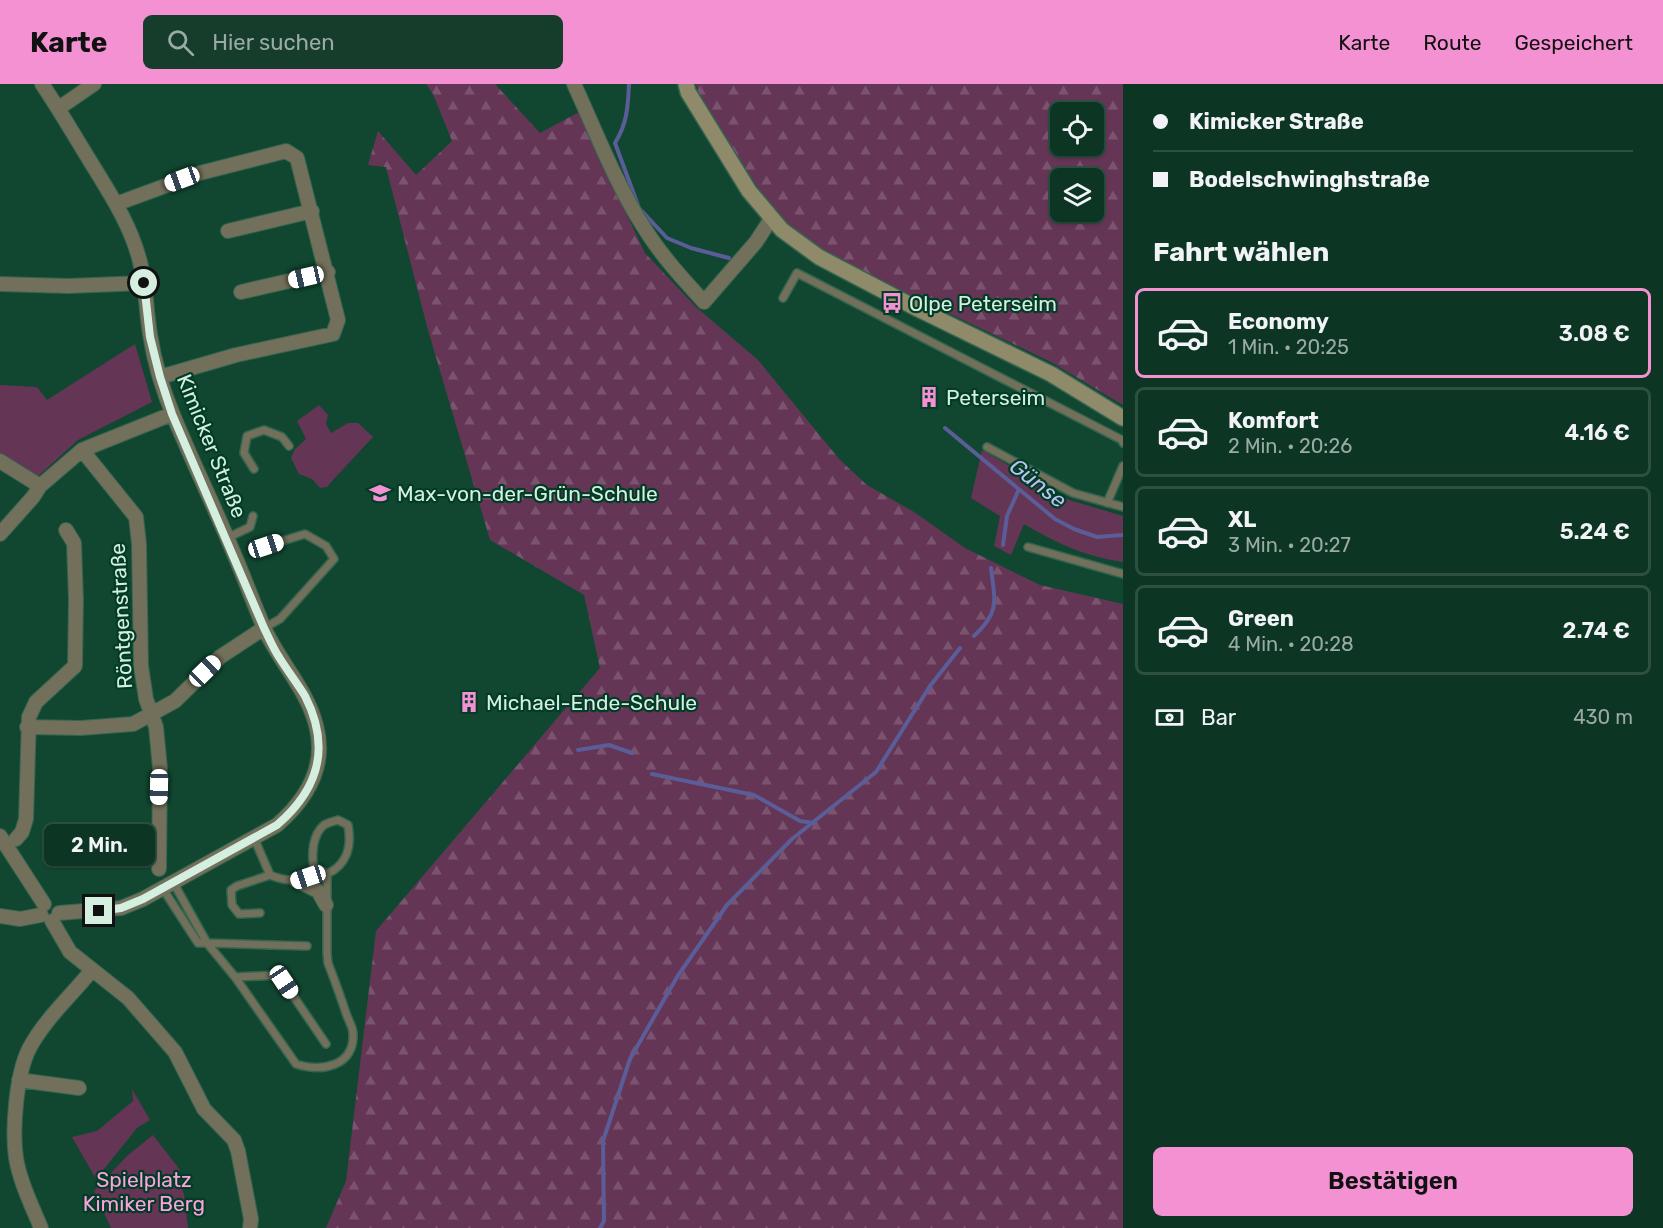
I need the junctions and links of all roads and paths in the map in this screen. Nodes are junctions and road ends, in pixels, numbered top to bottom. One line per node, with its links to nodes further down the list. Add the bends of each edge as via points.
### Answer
1 (42, 84): 5 (street, Kimicker Straße)
2 (94, 84): 5 (street)
3 (574, 84): 8 (street, via 643,226 662,255 704,302)
4 (686, 84): 8 (street, via 719,145)
5 (59, 108): 6 (street, Kimicker Straße)
6 (116, 204): 7 (street, via 200,173 286,151 297,158); 11 (street, Kimicker Straße, via 132,237)
7 (312, 211): 9 (street); 10 (street)
8 (771, 219): 17 (street, via 819,257 1052,374)
9 (228, 231)
10 (328, 272): 13 (street); 15 (street, via 338,320 333,334 236,355)
11 (144, 283): 12 (street); 15 (street, Kimicker Straße, via 150,337)
12 (0, 284)
13 (241, 292)
14 (783, 298): 18 (lane, via 797,273)
15 (160, 377): 16 (street, Kimicker Straße)
16 (172, 414): 21 (street); 31 (street, Kimicker Straße)
17 (1123, 418)
18 (1123, 443)
19 (289, 446): 24 (lane, via 282,437 264,429 247,436 244,453)
20 (987, 447): 26 (lane, via 1073,493)
21 (82, 450): 25 (street); 36 (street, Röntgenstraße, via 136,517 141,666)
22 (0, 461): 25 (street)
23 (1123, 466): 26 (lane)
24 (254, 469)
25 (40, 486): 30 (street)
26 (1107, 503): 27 (lane)
27 (1123, 507)
28 (253, 516): 31 (lane, via 250,527)
29 (66, 530): 37 (street, via 74,543 75,666 36,702)
30 (0, 534)
31 (227, 538): 35 (street, Kimicker Straße)
32 (266, 546): 35 (lane, via 305,534 326,546 334,560 280,619)
33 (1028, 547): 34 (lane)
34 (1123, 574)
35 (264, 628): 36 (street, via 220,657 175,701); 39 (street, Kimicker Straße, via 304,696 316,726 319,756 308,791 294,810)
36 (152, 713): 37 (street, via 133,724); 42 (street, Röntgenstraße, via 160,768)
37 (27, 727): 40 (street, via 26,819)
38 (0, 836): 48 (street)
39 (254, 838): 44 (lane); 46 (street, Kimicker Straße)
40 (16, 839)
41 (314, 867): 43 (lane); 43 (lane, via 311,857 315,840 324,825 338,820 348,825 351,840 345,858); 45 (lane, via 308,877)
42 (159, 869)
43 (327, 874): 47 (lane)
44 (270, 875): 45 (lane); 49 (lane, via 231,890 232,904 239,914)
45 (296, 880): 47 (street, via 318,891)
46 (168, 886): 48 (street, Kimicker Straße, via 121,908); 51 (lane); 51 (lane, via 198,943)
47 (326, 905): 54 (lane, via 328,963 354,1031 348,1054 337,1064 310,1068 296,1064)
48 (49, 913): 50 (street, Kimicker Straße, via 20,920); 53 (street, via 70,952)
49 (260, 913)
50 (0, 916)
51 (207, 943): 52 (lane); 54 (lane)
52 (307, 946)
53 (92, 970): 56 (street, via 29,1048); 59 (street, via 128,998 175,1052 204,1109 234,1140)
54 (235, 977): 55 (lane, via 279,975)
55 (326, 1044)
56 (19, 1080): 57 (street); 58 (street, via 16,1159)
57 (79, 1088)
58 (41, 1228)
59 (250, 1228)

